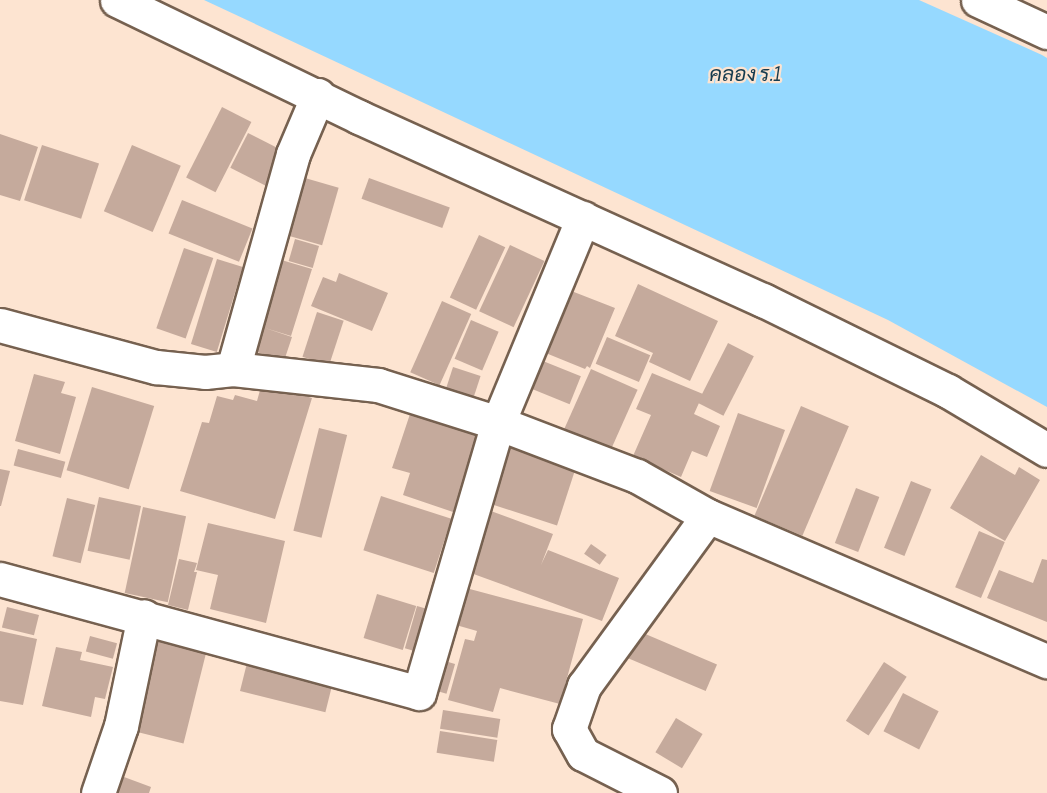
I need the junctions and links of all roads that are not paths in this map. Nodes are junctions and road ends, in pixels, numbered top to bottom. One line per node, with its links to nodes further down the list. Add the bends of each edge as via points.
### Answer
1 (117, 0): 4 (street)
2 (978, 0): 3 (street)
3 (1047, 32)
4 (318, 95): 5 (street); 7 (street, via 293,154)
5 (583, 218): 8 (street); 9 (street, via 764,300 938,386)
6 (0, 325): 7 (street, via 156,367 205,372)
7 (233, 369): 8 (street, via 378,385)
8 (498, 423): 10 (street, via 637,477); 12 (street, via 419,693)
9 (1047, 450)
10 (708, 516): 13 (street); 15 (street, via 584,686 569,729 583,754)
11 (0, 579): 12 (street)
12 (144, 616): 14 (street, via 121,726)
13 (1047, 661)
14 (98, 793)
15 (660, 793)

